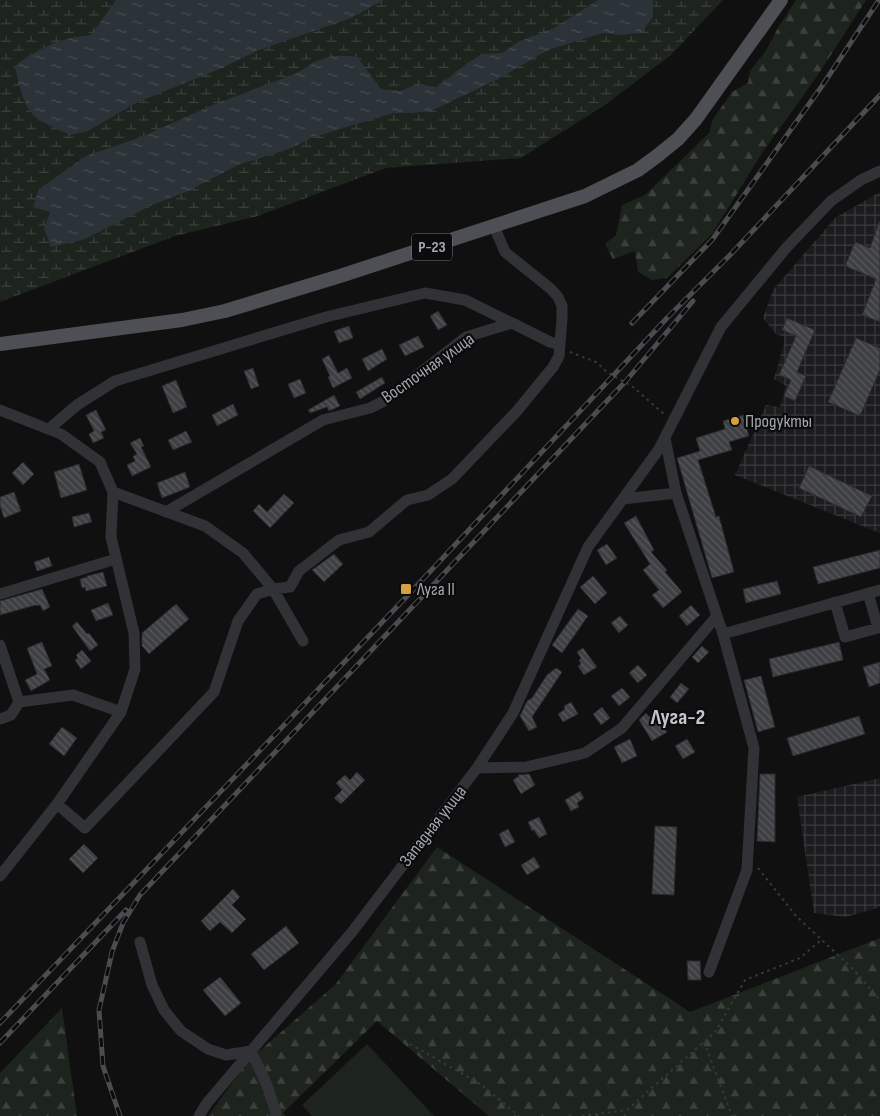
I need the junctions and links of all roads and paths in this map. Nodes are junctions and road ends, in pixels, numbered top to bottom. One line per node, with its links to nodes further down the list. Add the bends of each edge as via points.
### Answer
1 (781, 0): 3 (main road, Р-23, via 696,119 657,156 638,170 585,196)
2 (880, 171): 8 (street, via 831,201 787,247 721,327)
3 (494, 226): 5 (main road, Р-23, via 225,311 182,320); 6 (street, via 505,252 558,297 562,306)
4 (512, 323): 6 (street); 9 (street, via 465,300 425,292 326,317 115,381 77,405); 14 (street, Восточная улица, via 466,336 384,400 370,408 323,420)
5 (0, 344)
6 (560, 345): 8 (path, via 596,362 633,387); 16 (street, via 553,367 517,411 452,479 428,495 407,500 369,532 339,540 299,571 290,587)
7 (0, 410): 9 (street)
8 (673, 421): 10 (street)
9 (50, 430): 11 (street, via 61,434 100,462)
10 (664, 438): 12 (street); 13 (street)
11 (113, 492): 14 (street); 15 (street, via 111,537)
12 (676, 493): 13 (street); 21 (street)
13 (623, 499): 28 (street, via 588,547 513,713)
14 (166, 512): 16 (street, via 205,526 242,553)
15 (116, 559): 19 (street); 26 (street, via 134,633 135,669)
16 (273, 589): 23 (street); 29 (street, via 257,594 238,621 214,692 101,813 85,828)
17 (880, 590): 18 (street)
18 (868, 593): 20 (street); 20 (street, via 878,628 845,638)
19 (0, 594)
20 (835, 602): 22 (street)
21 (716, 617): 22 (street); 28 (street, Западная улица, via 622,728 585,753 526,767)
22 (722, 634): 30 (street, via 754,748)
23 (303, 641)
24 (0, 645): 25 (street)
25 (19, 702): 26 (street, via 73,694); 27 (street, via 11,715)
26 (121, 712): 29 (street)
27 (0, 719)
28 (477, 768): 38 (street, Западная улица, via 352,932)
29 (57, 804): 31 (street)
30 (748, 851): 32 (path, via 774,890); 34 (street, via 747,870)
31 (0, 876)
32 (821, 940): 35 (path); 36 (path, via 800,958 744,980 715,1032)
33 (140, 942): 38 (street, via 152,985 164,1010 181,1031 208,1049 226,1055)
34 (709, 972)
35 (880, 1000)
36 (704, 1042): 42 (path, via 628,1110); 43 (path)
37 (410, 1044): 41 (path, via 482,1085)
38 (251, 1051): 39 (street, Западная улица); 40 (street, via 267,1085)
39 (199, 1116)
40 (275, 1116)
41 (519, 1116)
42 (582, 1116)
43 (732, 1116)

